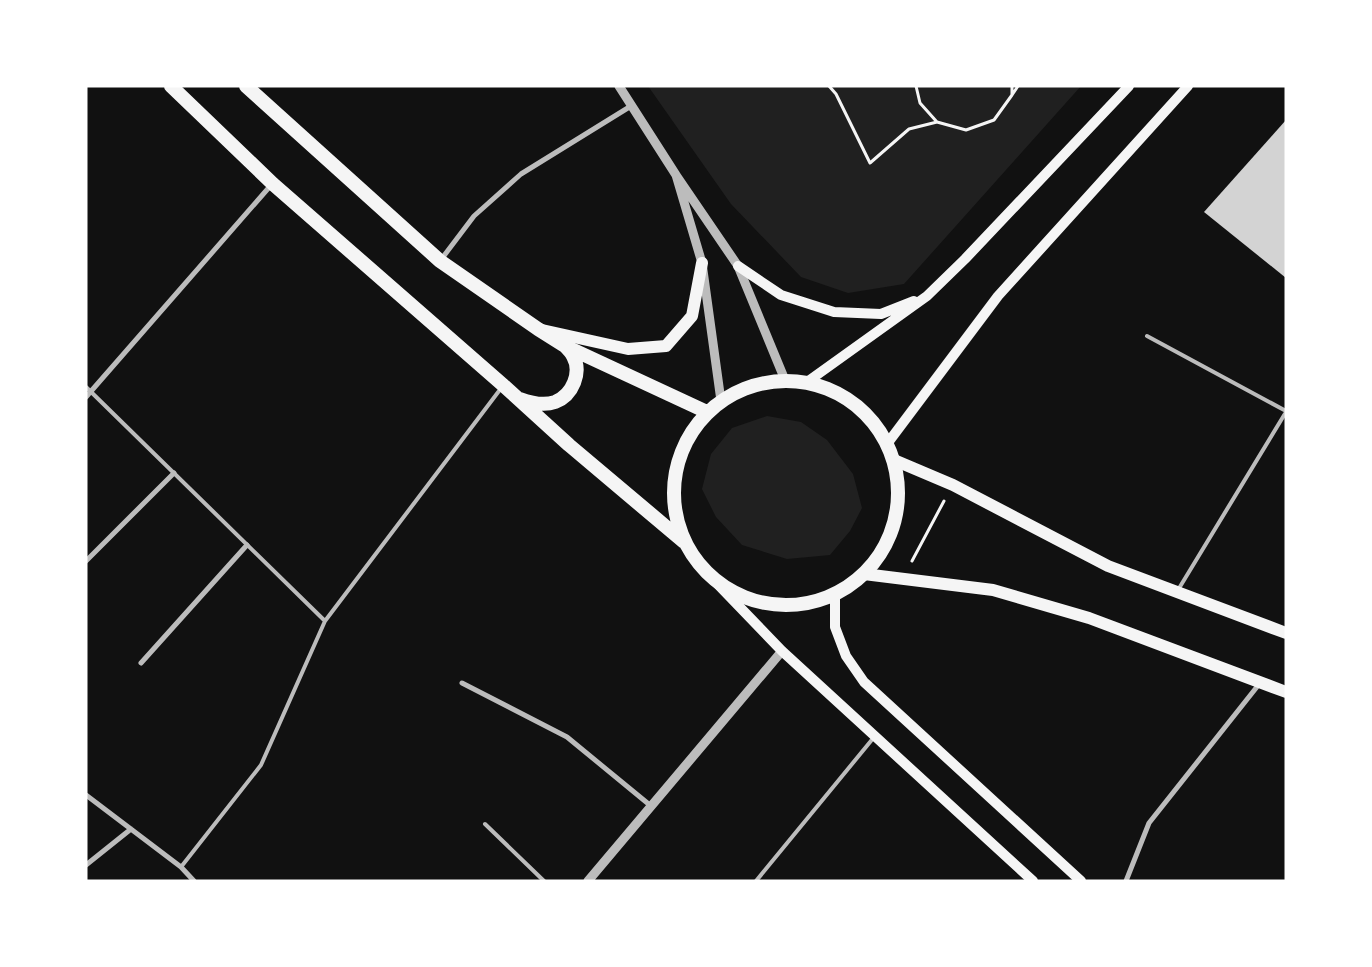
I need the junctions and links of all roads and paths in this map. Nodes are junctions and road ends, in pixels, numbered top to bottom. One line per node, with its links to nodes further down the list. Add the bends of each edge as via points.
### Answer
1 (171, 86): 14 (highway)
2 (246, 86): 15 (highway)
3 (619, 86): 11 (street)
4 (829, 86): 12 (path, via 870,163 909,129)
5 (916, 86): 12 (path, via 920,103)
6 (1012, 86): 10 (path)
7 (1018, 86): 10 (path)
8 (1129, 86): 18 (main road)
9 (1188, 86): 32 (main road, via 998,296)
10 (1012, 95): 12 (path, via 994,120 966,130)
11 (631, 106): 13 (street); 15 (street, via 521,174 474,216)
12 (937, 122)
13 (676, 175): 16 (street); 17 (street)
14 (273, 184): 24 (highway); 26 (street)
15 (440, 261): 19 (highway)
16 (702, 262): 19 (main road, via 692,316 666,346 628,349); 29 (street)
17 (738, 266): 18 (main road, via 782,296 834,312 881,314); 22 (street)
18 (926, 296): 23 (main road)
19 (538, 329): 21 (highway)
20 (1148, 336): 31 (lane)
21 (565, 346): 28 (highway, via 577,366 576,378 566,396 545,404); 30 (highway)
22 (785, 380): 23 (highway); 29 (highway, via 741,389)
23 (807, 382): 32 (highway, via 847,399 867,415)
24 (503, 385): 28 (highway); 44 (lane)
25 (86, 387): 26 (lane)
26 (91, 392): 27 (street); 34 (lane)
27 (86, 397)
28 (517, 398): 36 (highway)
29 (721, 400): 30 (highway)
30 (707, 412): 36 (highway, via 686,440 674,474 674,509)
31 (1286, 412): 42 (lane)
32 (887, 444): 33 (highway)
33 (894, 460): 35 (main road); 40 (highway, via 899,491 895,521 883,550)
34 (174, 473): 37 (lane); 38 (street)
35 (953, 485): 41 (path); 42 (main road, via 1108,566)
36 (684, 542): 39 (highway)
37 (247, 545): 44 (lane); 47 (street)
38 (86, 561)
39 (705, 571): 43 (highway, via 733,592 766,604 801,604); 46 (main road)
40 (864, 574): 41 (main road); 43 (highway)
41 (903, 579): 49 (main road, via 993,590 1080,616)
42 (1177, 592): 45 (main road)
43 (835, 594): 63 (main road, via 835,627 846,656 864,682)
44 (325, 622): 57 (lane, via 261,765)
45 (1286, 633)
46 (782, 651): 51 (main road); 53 (street)
47 (141, 663)
48 (462, 683): 53 (street, via 567,737)
49 (1260, 683): 50 (main road); 64 (street, via 1149,823)
50 (1286, 692)
51 (875, 736): 61 (lane); 62 (main road)
52 (86, 795): 55 (street)
53 (651, 806): 60 (street)
54 (485, 824): 59 (lane)
55 (131, 828): 56 (street); 57 (street)
56 (86, 865)
57 (181, 867): 58 (street)
58 (194, 881)
59 (544, 881)
60 (588, 881)
61 (756, 881)
62 (1033, 881)
63 (1081, 881)
64 (1126, 881)

